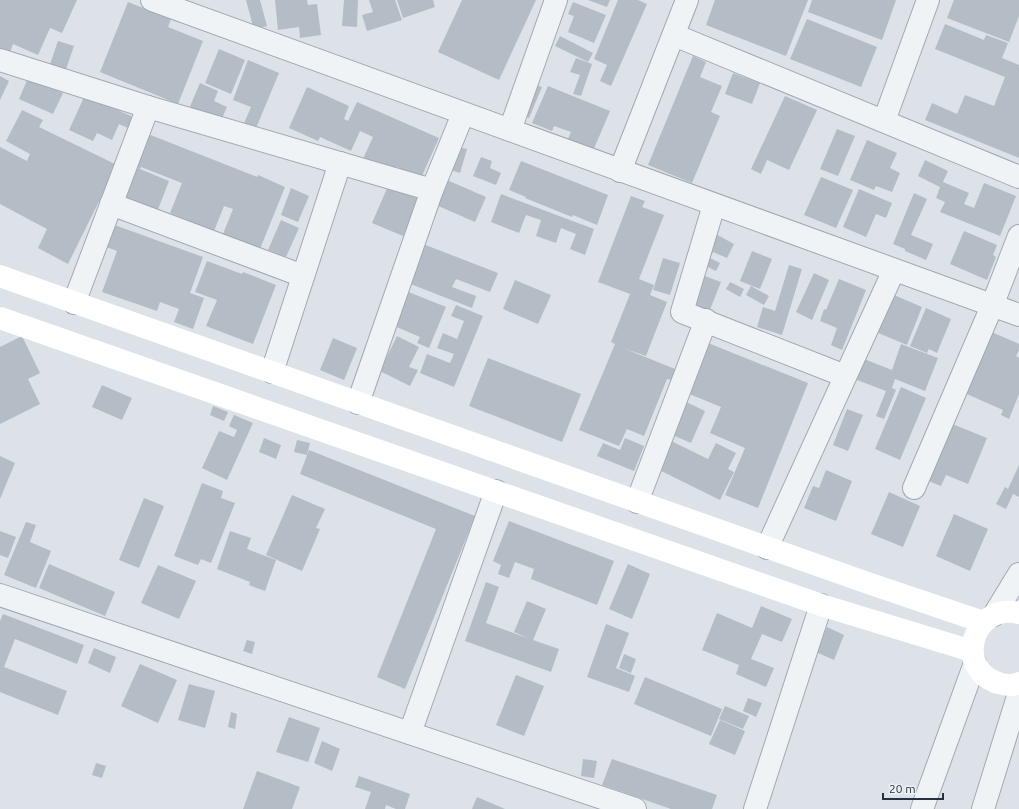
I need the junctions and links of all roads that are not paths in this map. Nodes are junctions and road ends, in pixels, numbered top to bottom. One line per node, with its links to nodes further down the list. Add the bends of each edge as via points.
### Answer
1 (556, 0): 10 (street)
2 (687, 0): 5 (street)
3 (928, 0): 9 (street)
4 (158, 1): 8 (street)
5 (674, 35): 9 (street); 12 (street)
6 (0, 60): 7 (street)
7 (148, 107): 11 (street); 15 (street)
8 (464, 114): 10 (street); 14 (street)
9 (884, 121): 13 (street)
10 (510, 130): 12 (street)
11 (340, 163): 14 (street); 20 (street)
12 (620, 171): 16 (street)
13 (1019, 177)
14 (432, 190): 28 (street)
15 (111, 204): 20 (street); 21 (street)
16 (714, 205): 18 (street); 25 (street, via 682,312)
17 (1019, 236): 22 (street)
18 (894, 270): 22 (street); 27 (street)
19 (0, 276): 21 (main road)
20 (303, 276): 26 (street)
21 (74, 303): 26 (main road)
22 (992, 306): 23 (street); 29 (street)
23 (1019, 316)
24 (0, 318): 30 (main road)
25 (706, 320): 27 (street); 31 (street)
26 (272, 372): 28 (main road)
27 (845, 376): 32 (street)
28 (358, 403): 31 (main road)
29 (914, 488)
30 (496, 491): 35 (main road); 41 (street)
31 (637, 502): 32 (main road)
32 (767, 548): 37 (main road, via 865,582)
33 (1019, 574): 37 (street)
34 (0, 595): 41 (street)
35 (821, 605): 38 (main road); 43 (street)
36 (1019, 613): 37 (main road, via 1005,611)
37 (988, 618): 38 (main road, via 977,630 973,640)
38 (974, 657): 39 (main road, via 982,673 992,681 1003,685); 44 (street)
39 (1019, 683)
40 (1019, 693): 45 (street)
41 (410, 733): 42 (street)
42 (635, 809)
43 (755, 809)
44 (922, 809)
45 (983, 809)

